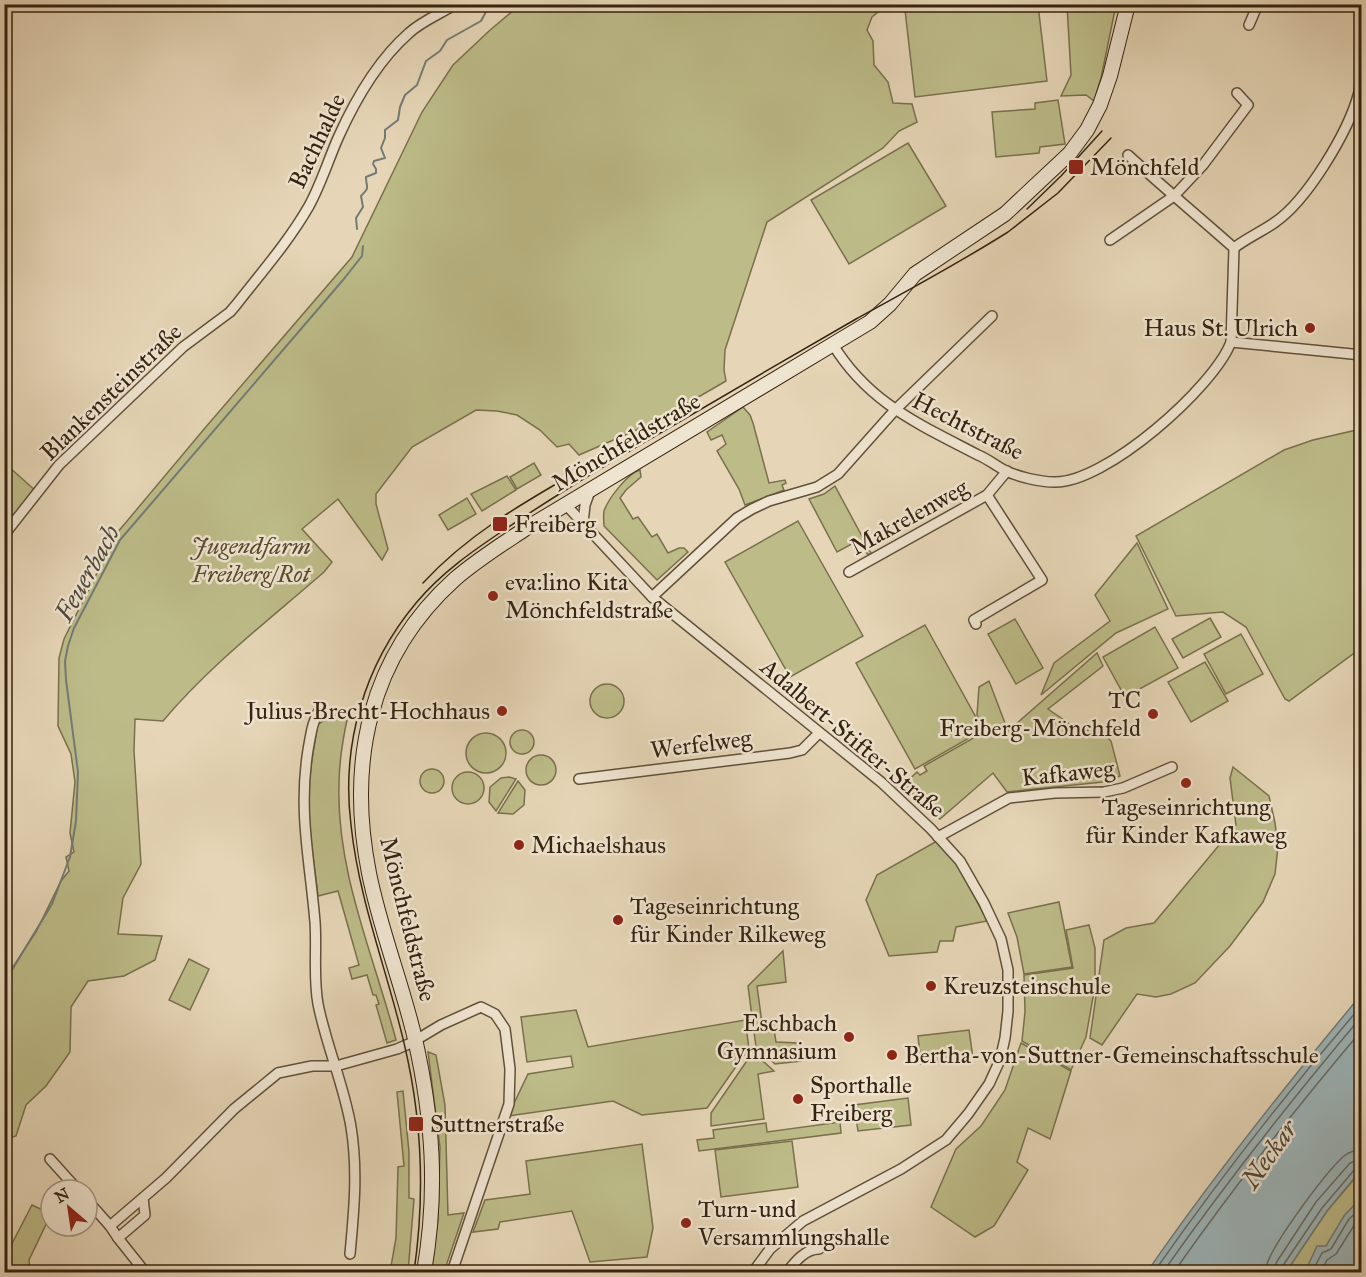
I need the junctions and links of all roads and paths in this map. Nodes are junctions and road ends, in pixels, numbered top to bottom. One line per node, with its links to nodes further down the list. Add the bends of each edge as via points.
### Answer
1 (456, 4): 11 (street, Bachhalde, via 410,32 377,68 339,137 309,205)
2 (1128, 4): 14 (main road, Mönchfeldstraße, via 1100,105 1070,153 1005,214 915,274 882,313)
3 (1258, 4): 4 (street)
4 (1249, 25)
5 (1362, 60): 10 (street, via 1354,108 1304,195 1274,223)
6 (1237, 93): 8 (street, via 1248,105)
7 (1128, 155): 8 (street)
8 (1174, 196): 9 (street); 10 (street)
9 (1110, 240)
10 (1234, 248): 13 (street, Hechtstraße)
11 (230, 312): 22 (street, Blankensteinstraße, via 183,347 59,465)
12 (992, 316): 16 (street)
13 (1231, 342): 15 (street); 17 (street, Hechtstraße, via 1227,354 1207,380 1171,417 1109,463 1085,476 1056,483)
14 (832, 343): 16 (street, Hechtstraße, via 845,364); 18 (main road, Mönchfeldstraße)
15 (1362, 354)
16 (895, 410): 17 (street, Hechtstraße); 24 (street, via 838,474 817,488 769,501 737,518)
17 (1007, 471): 19 (street, Makrelenweg)
18 (591, 490): 20 (main road, Mönchfeldstraße); 21 (street)
19 (987, 495): 23 (street, Makrelenweg); 25 (street, Makrelenweg, via 1042,580 974,620)
20 (566, 505): 21 (street, Adalbert-Stifter-Straße); 31 (main road, Mönchfeldstraße, via 486,555 442,592 399,648 373,705 361,771 362,831 369,875)
21 (583, 523): 24 (street, Adalbert-Stifter-Straße)
22 (4, 536)
23 (849, 572)
24 (652, 597): 27 (street, Adalbert-Stifter-Straße)
25 (976, 624)
26 (321, 707): 32 (street, via 313,720 305,768 304,832 315,925 318,1005)
27 (819, 733): 29 (street, Werfelweg, via 802,750 790,753); 30 (street, Adalbert-Stifter-Straße, via 881,782)
28 (1172, 767): 30 (street, Kafkaweg, via 1104,792 1009,798)
29 (579, 779)
30 (938, 837): 44 (street, Adalbert-Stifter-Straße, via 960,861 1001,939 1008,970 1008,1011 996,1068 989,1084 946,1140 901,1169 803,1221 770,1249)
31 (415, 1041): 32 (street); 42 (main road, Mönchfeldstraße, via 434,1171); 43 (street, via 481,1006 495,1014 505,1029 509,1104)
32 (336, 1066): 35 (street, via 278,1073); 40 (street, via 351,1127 356,1185)
33 (50, 1159): 34 (street)
34 (67, 1178)
35 (143, 1198): 37 (street); 38 (street, via 145,1215)
36 (99, 1214): 37 (street)
37 (110, 1226): 38 (street)
38 (118, 1238): 41 (street)
39 (819, 1249): 45 (street, via 811,1249)
40 (350, 1254)
41 (145, 1272)
42 (424, 1272)
43 (452, 1272)
44 (753, 1272)
45 (787, 1272)

